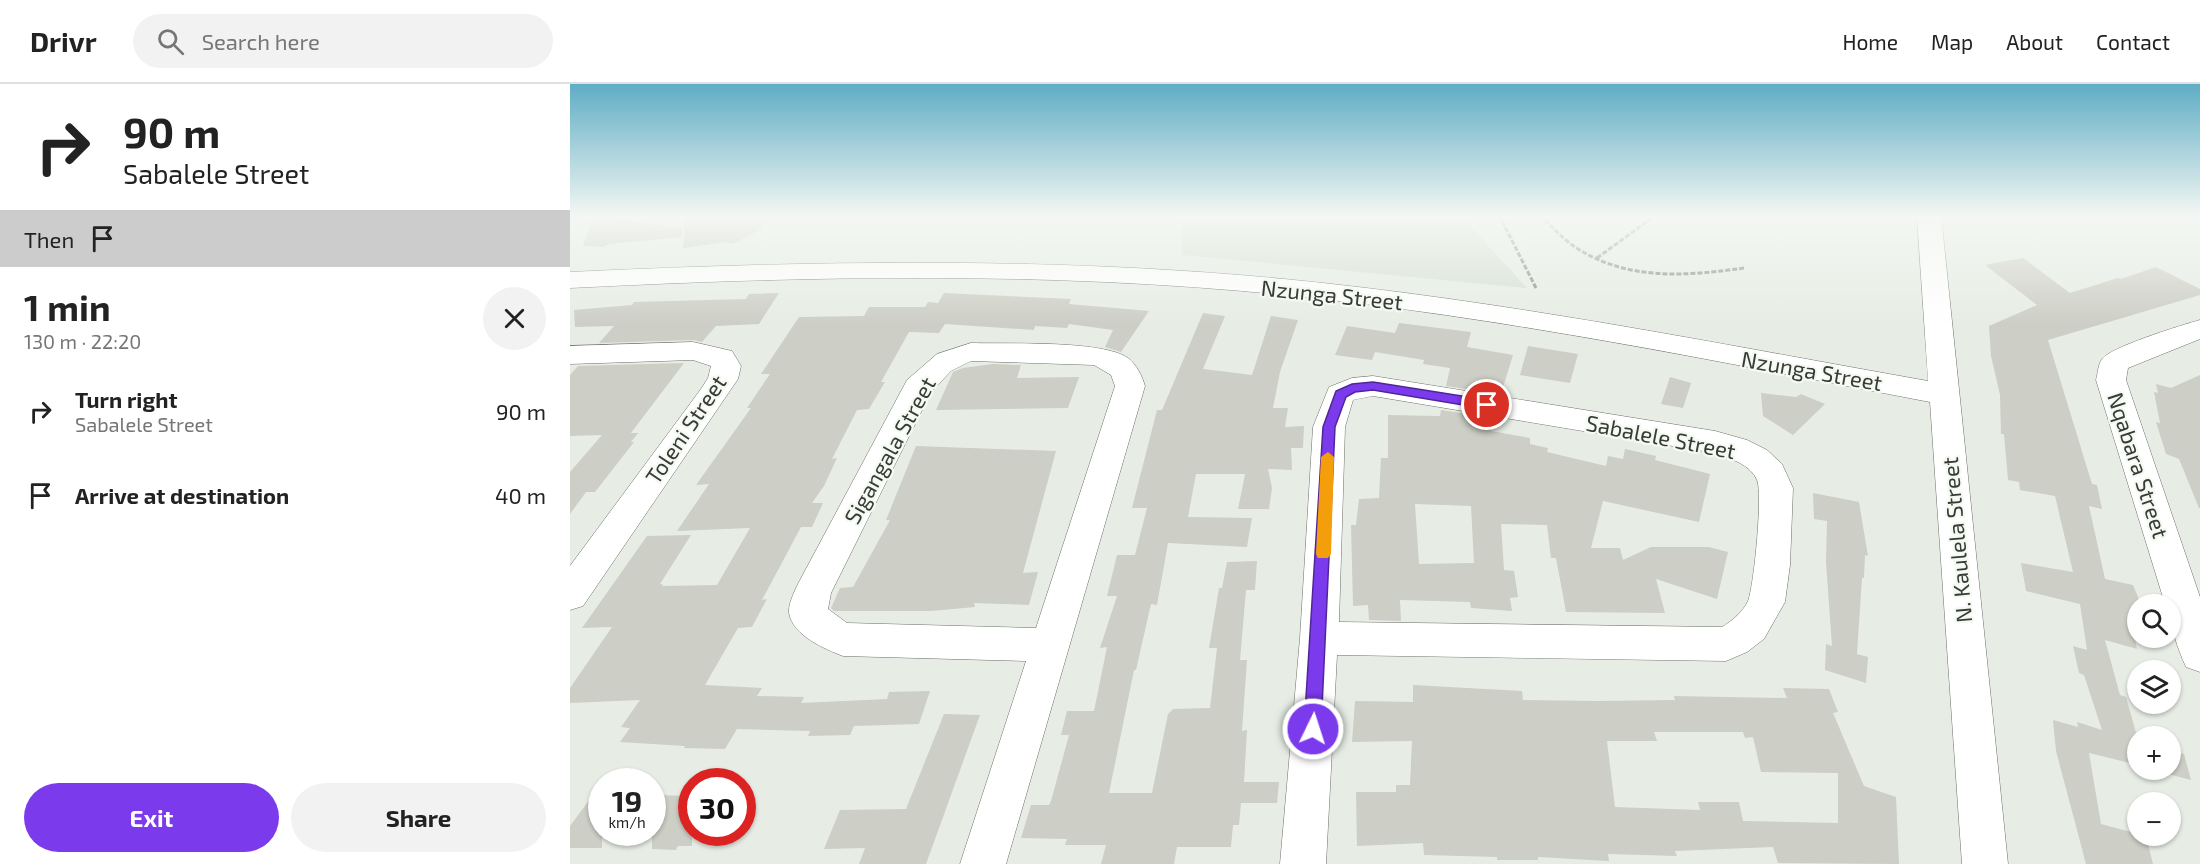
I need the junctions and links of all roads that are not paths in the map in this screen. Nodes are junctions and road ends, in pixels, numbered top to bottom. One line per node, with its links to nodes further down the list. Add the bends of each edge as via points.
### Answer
1 (1932, 251): 5 (street, N. Kaulela Street)
2 (570, 280): 5 (street, Nzunga Street, via 884,269 1190,279 1510,315)
3 (2200, 329): 9 (street, Nqabara Street, via 2129,354 2114,363 2111,380)
4 (570, 355): 6 (street, Toleni Street, via 693,351 722,358 726,366 712,396)
5 (1943, 394): 12 (street, N. Kaulela Street)
6 (570, 595)
7 (1319, 638): 7 (street, Sabalele Street, via 1726,644 1742,636 1757,621 1768,599 1776,486 1758,459 1736,447 1373,386 1352,388 1340,394 1329,427); 11 (street, Sabalele Street)
8 (1052, 645): 8 (street, Sigangala Street, via 843,639 824,629 808,613 812,592 918,387 935,368 957,355 971,352 1094,356 1113,361 1127,372 1130,386); 10 (street, Sigangala Street)
9 (2200, 655)
10 (983, 864)
11 (1303, 864)
12 (1985, 864)

